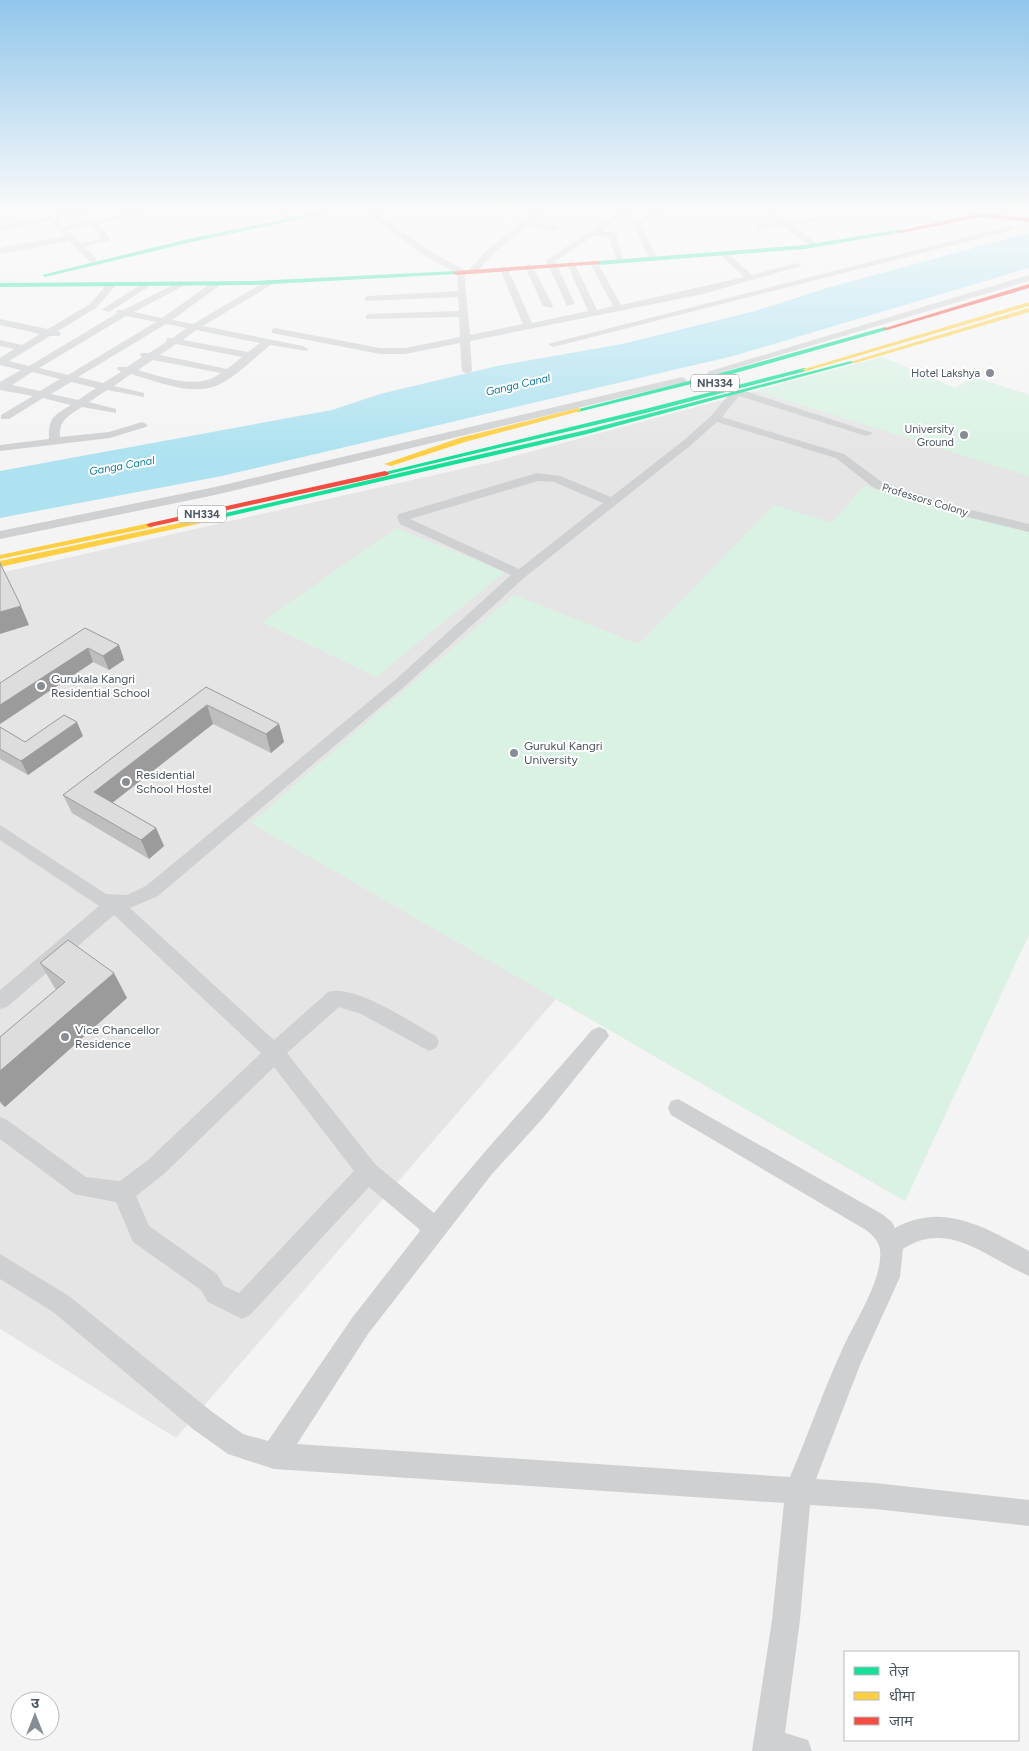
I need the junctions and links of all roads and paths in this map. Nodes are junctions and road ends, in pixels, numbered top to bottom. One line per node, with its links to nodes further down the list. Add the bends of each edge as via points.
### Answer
1 (105, 292): 34 (street, via 93,306)
2 (135, 292): 21 (street)
3 (167, 292): 24 (street)
4 (205, 292): 29 (street)
5 (254, 292): 31 (street)
6 (514, 292): 32 (street)
7 (541, 292): 20 (street)
8 (564, 292): 18 (street)
9 (584, 292): 26 (street)
10 (610, 292): 22 (street)
11 (700, 292): 22 (street)
12 (759, 292): 42 (street)
13 (983, 292): 74 (street, via 724,369 224,489)
14 (1010, 292): 71 (main road, via 699,381 479,435)
15 (462, 294): 17 (street); 25 (street)
16 (1029, 294): 71 (main road, NH334, via 630,407)
17 (368, 298)
18 (570, 304)
19 (1029, 304): 76 (main road, NH334, via 734,389 403,470)
20 (548, 306)
21 (107, 309): 24 (street); 27 (street)
22 (619, 309): 26 (street)
23 (1029, 310): 60 (main road, via 954,334)
24 (124, 313): 29 (street); 37 (street)
25 (462, 314): 28 (street); 39 (street)
26 (594, 314): 32 (street)
27 (93, 318)
28 (369, 318)
29 (164, 321): 31 (street); 35 (street)
30 (0, 322): 34 (street)
31 (195, 327): 36 (street); 38 (street)
32 (529, 328): 39 (street)
33 (275, 331): 39 (street, via 393,352)
34 (50, 333): 37 (street); 43 (street)
35 (142, 334): 38 (street); 45 (street)
36 (230, 334): 40 (street); 44 (street)
37 (79, 339): 52 (street)
38 (175, 340): 44 (street); 47 (street)
39 (466, 340): 54 (street)
40 (268, 342): 46 (street); 48 (street)
41 (0, 343): 43 (street)
42 (553, 344)
43 (23, 348): 49 (street)
44 (211, 348): 48 (street); 51 (street)
45 (118, 349): 47 (street); 50 (street)
46 (303, 349)
47 (152, 356): 51 (street); 53 (street)
48 (251, 356): 55 (street)
49 (0, 362): 52 (street)
50 (95, 363): 53 (street); 56 (street)
51 (189, 364): 55 (street); 57 (street)
52 (30, 369): 56 (street); 58 (street)
53 (130, 371): 57 (street); 59 (street)
54 (467, 371)
55 (229, 372): 57 (street, via 215,383 200,386)
56 (69, 378): 59 (street); 61 (street)
57 (162, 383)
58 (1, 386): 61 (street)
59 (105, 387): 62 (street); 63 (street)
60 (738, 393): 66 (street); 68 (street); 77 (main road, via 501,454)
61 (42, 395): 63 (street); 65 (street)
62 (140, 395)
63 (80, 403): 64 (street); 69 (street, via 56,422)
64 (112, 411)
65 (5, 417)
66 (716, 418): 72 (street); 73 (street, Professors Colony, via 840,456 852,463 866,479 878,485 967,513)
67 (142, 425): 69 (street, via 110,434)
68 (867, 433)
69 (56, 440): 70 (street)
70 (0, 448)
71 (388, 464): 75 (main road, NH334)
72 (610, 501): 78 (street); 78 (street, via 556,479 537,477 403,517 410,524)
73 (1029, 528)
74 (0, 535)
75 (0, 546)
76 (0, 558)
77 (0, 564)
78 (520, 574): 80 (street, via 400,683 152,891 135,901)
79 (0, 831): 80 (street, via 101,900)
80 (114, 904): 81 (street); 84 (street)
81 (0, 1001)
82 (599, 1036): 89 (street, via 484,1167)
83 (429, 1042): 84 (street, via 341,998 335,998)
84 (275, 1053): 87 (street); 88 (street, via 156,1167)
85 (678, 1108): 90 (street, via 874,1222 884,1230)
86 (0, 1127): 88 (street, via 82,1187)
87 (368, 1172): 88 (street, via 242,1307 216,1294 209,1282 141,1234); 89 (street, via 426,1220)
88 (123, 1192)
89 (432, 1234): 93 (street, via 360,1326)
90 (891, 1244): 91 (street, via 924,1227 939,1226 990,1243); 94 (street, via 888,1277 850,1360)
91 (1029, 1264)
92 (0, 1266): 93 (street, via 60,1304 216,1430 238,1444)
93 (274, 1456): 94 (street)
94 (798, 1491): 95 (street); 96 (street, via 786,1620)
95 (1029, 1513)
96 (767, 1751)
97 (771, 1751): 98 (street, via 786,1747)
98 (796, 1751)

